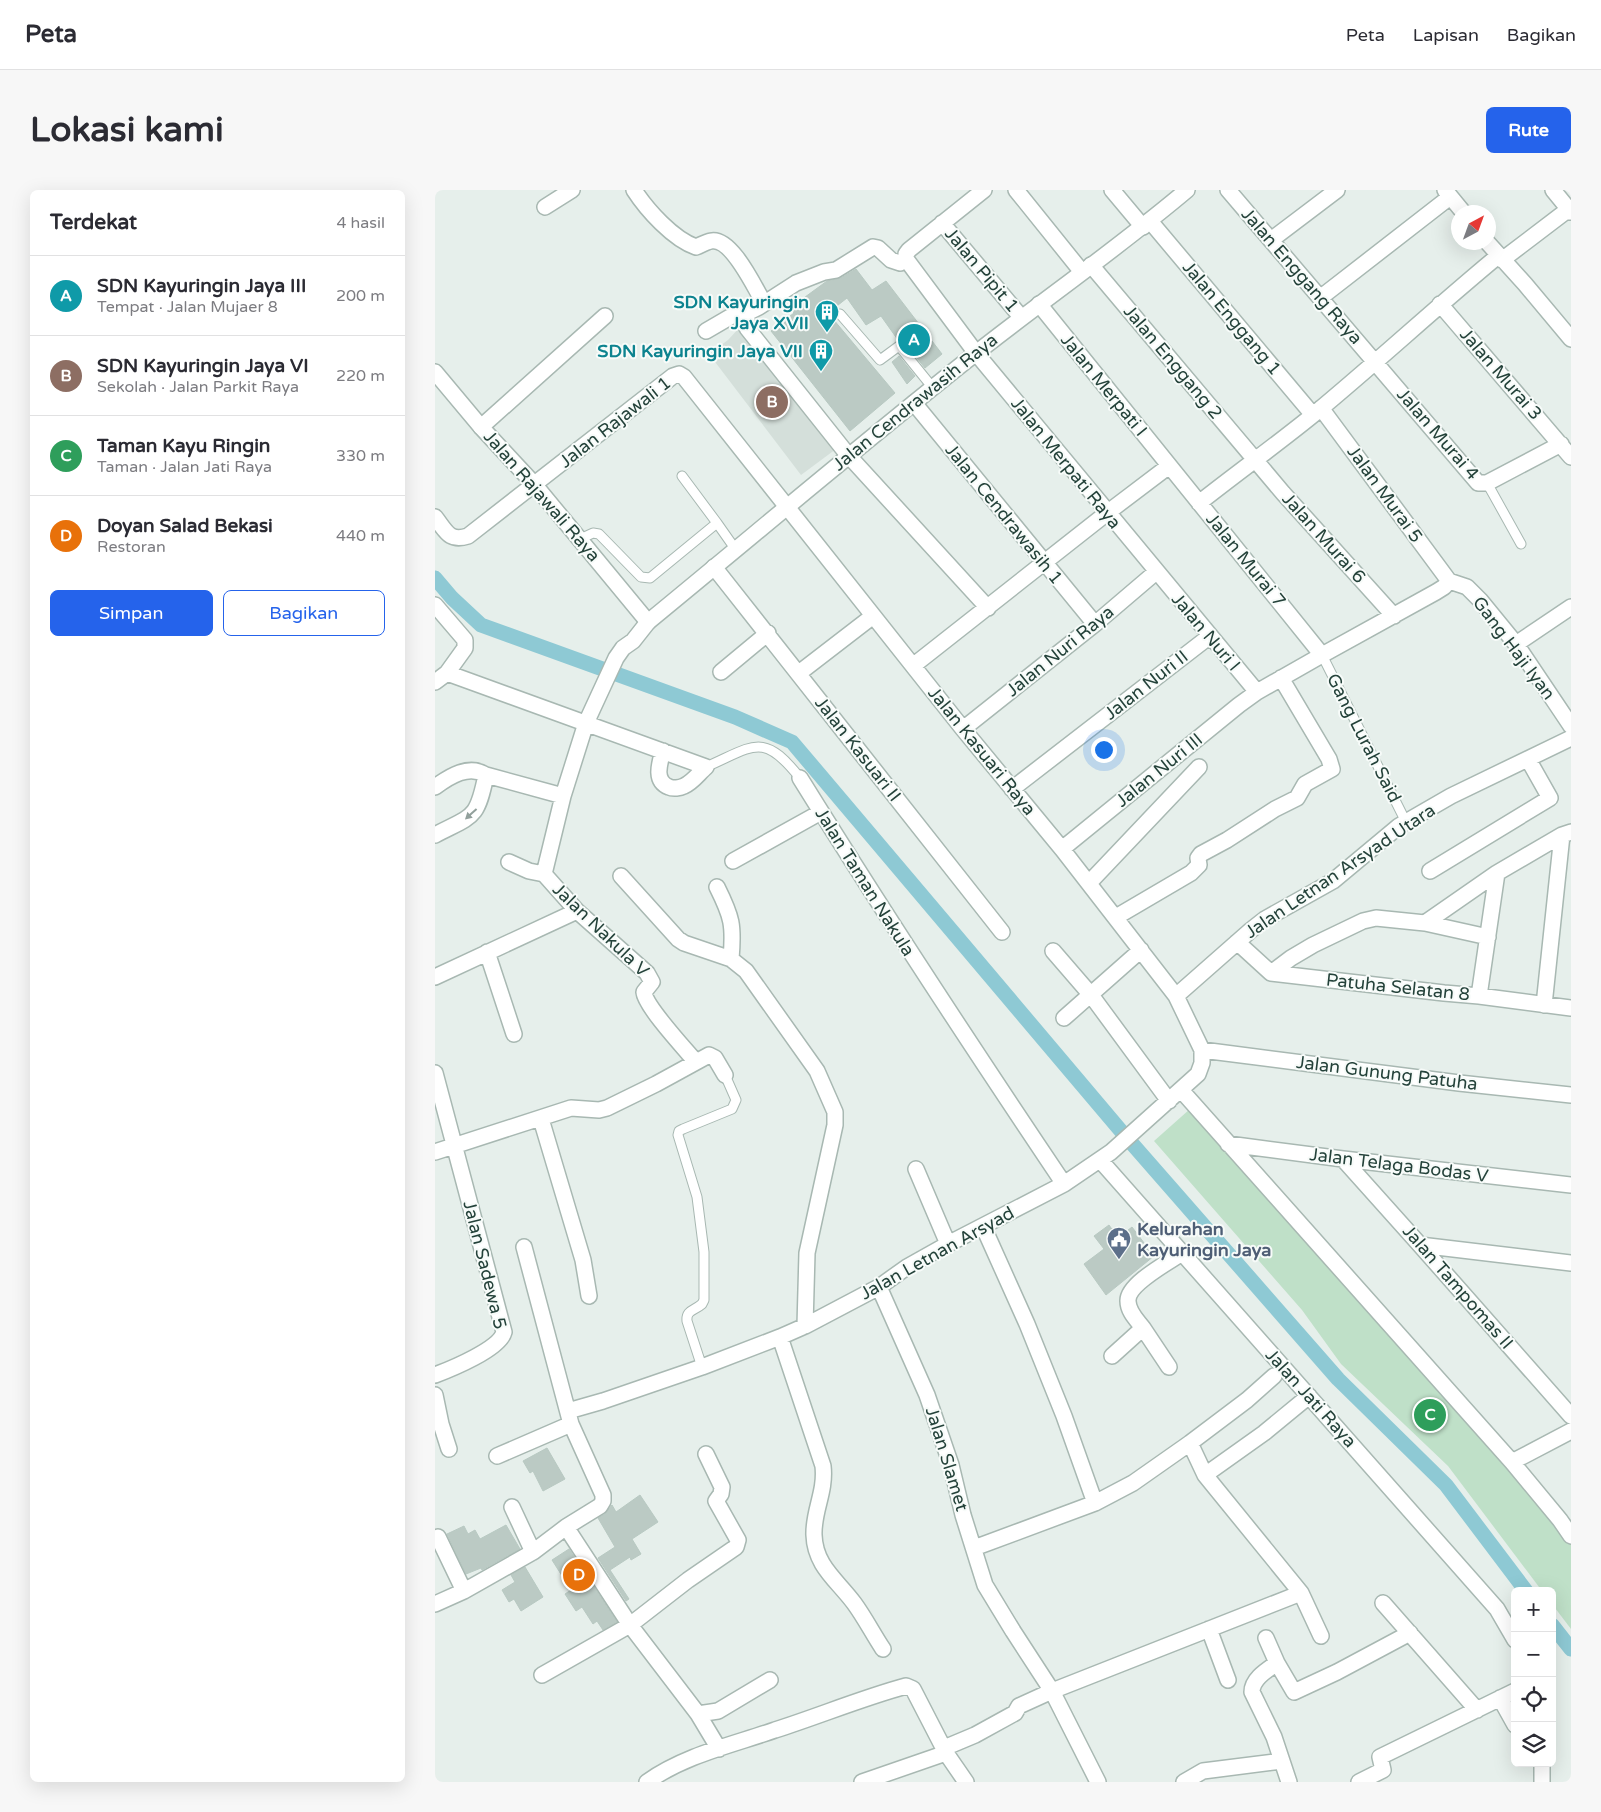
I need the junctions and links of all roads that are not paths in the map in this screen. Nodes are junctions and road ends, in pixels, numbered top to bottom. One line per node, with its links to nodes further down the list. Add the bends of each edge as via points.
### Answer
1 (572, 190): 12 (street)
2 (634, 190): 24 (street, via 646,209 685,243 696,247 712,240 727,247 760,296)
3 (984, 190): 14 (street)
4 (1016, 190): 20 (street, Jalan Enggang 2)
5 (1112, 190): 15 (street, Jalan Enggang 1)
6 (1187, 190): 15 (street, Jalan Cendrawasih Raya)
7 (1228, 190): 16 (street, Jalan Enggang Raya)
8 (1337, 190): 16 (street)
9 (1553, 190): 13 (street)
10 (1448, 194): 11 (street); 21 (street)
11 (1457, 205)
12 (545, 207)
13 (1570, 211): 18 (street)
14 (942, 223): 19 (street, via 909,250); 27 (street, Jalan Pipit 1)
15 (1147, 224): 20 (street, Jalan Cendrawasih Raya); 35 (street, Jalan Enggang 1)
16 (1271, 240): 21 (street, Jalan Enggang Raya)
17 (1494, 250): 18 (street)
18 (1500, 258): 23 (street); 29 (street)
19 (906, 260): 24 (street, via 900,263 891,260 873,247 836,270 796,283); 30 (street, Jalan Merpati Raya)
20 (1087, 268): 22 (street, Jalan Cendrawasih Raya); 40 (street, Jalan Enggang 2)
21 (1320, 298): 31 (street, Jalan Enggang Raya)
22 (1039, 304): 27 (street, Jalan Cendrawasih Raya); 41 (street, Jalan Merpati I)
23 (1440, 304): 31 (street); 37 (street, Jalan Murai 3)
24 (759, 307): 28 (street, via 736,314); 38 (street, via 747,313 747,328)
25 (840, 314): 33 (lane, via 879,360 899,346)
26 (605, 316): 36 (street)
27 (1021, 317): 30 (street, Jalan Cendrawasih Raya)
28 (706, 331)
29 (1571, 339)
30 (976, 353): 33 (street, Jalan Cendrawasih Raya); 47 (street, Jalan Merpati Raya)
31 (1376, 362): 35 (street); 43 (street, Jalan Murai 4, via 1478,483)
32 (435, 372): 36 (street, Jalan Rajawali Raya)
33 (933, 388): 34 (street, Jalan Cendrawasih Raya)
34 (914, 403): 38 (street, Jalan Cendrawasih Raya); 53 (street, Jalan Cendrawasih 1)
35 (1317, 412): 40 (street); 56 (street, Jalan Murai 5)
36 (481, 427): 44 (street, Jalan Rajawali Raya)
37 (1561, 444): 39 (street, Jalan Murai 3); 43 (street, Jalan Murai 4)
38 (848, 455): 46 (street, Jalan Cendrawasih Raya); 59 (street)
39 (1571, 457)
40 (1255, 459): 45 (street); 61 (street, Jalan Murai 6)
41 (1169, 466): 45 (street, Jalan Murai 7); 47 (street)
42 (682, 476): 49 (lane)
43 (1487, 483): 51 (lane)
44 (535, 484): 46 (street, Jalan Rajawali 1, via 679,374 685,377); 48 (street, via 468,536 457,539 451,536); 50 (street, Jalan Rajawali Raya)
45 (1199, 503): 67 (street, Jalan Murai 7)
46 (789, 507): 52 (street, Jalan Cendrawasih Raya); 60 (street, Jalan Kasuari Raya)
47 (1107, 513): 53 (street); 55 (street, Jalan Merpati Raya)
48 (435, 517)
49 (717, 523): 50 (lane, via 651,578 641,577 599,534); 52 (lane)
50 (580, 539): 62 (street, Jalan Rajawali Raya)
51 (1521, 544)
52 (736, 550): 54 (street, Jalan Cendrawasih Raya)
53 (1045, 563): 59 (street); 63 (street, Jalan Cendrawasih 1)
54 (714, 567): 62 (street, Jalan Cendrawasih Raya); 64 (street, Jalan Kasuari II)
55 (1156, 572): 63 (street, Jalan Nuri Raya); 65 (street, Jalan Nuri I)
56 (1449, 581): 61 (street, Jalan Nuri III); 66 (street, Gang Haji Iyan, via 1467,586)
57 (435, 605): 71 (street, via 466,644)
58 (1571, 607): 66 (street)
59 (988, 608): 69 (street)
60 (873, 616): 69 (street, Jalan Kasuari Raya); 72 (street)
61 (1394, 616): 67 (street, Jalan Nuri III)
62 (648, 622): 68 (street, Jalan Cendrawasih Raya)
63 (1095, 624): 78 (street, Jalan Nuri Raya)
64 (768, 633): 70 (street); 72 (street, Jalan Kasuari II)
65 (1210, 636): 75 (street, Jalan Nuri I); 87 (street, Jalan Nuri II)
66 (1516, 644): 77 (street, Gang Haji Iyan)
67 (1322, 654): 73 (street, Jalan Nuri III); 90 (lane, Gang Lurah Said)
68 (616, 658): 76 (street, Jalan Nakula V)
69 (914, 666): 78 (street, Jalan Kasuari Raya)
70 (721, 672)
71 (447, 673): 74 (street); 76 (street)
72 (799, 674): 105 (street, Jalan Kasuari II)
73 (1281, 678): 75 (street, Jalan Nuri III); 103 (street, via 1332,769 1305,784 1297,798 1201,854 1199,865 1191,873)
74 (435, 682)
75 (1257, 692): 93 (street, Jalan Nuri III)
76 (587, 723): 80 (street); 88 (street, Jalan Nakula V)
77 (1571, 726)
78 (963, 729): 87 (street, Jalan Kasuari Raya)
79 (1571, 738): 81 (street, Jalan Letnan Arsyad Utara)
80 (663, 751): 82 (street); 82 (street, via 659,776 671,788 684,786)
81 (1528, 758): 90 (street, Jalan Letnan Arsyad Utara); 96 (street, via 1550,798)
82 (706, 767): 85 (lane, Jalan Taman Nakula, via 753,747 763,747 780,755)
83 (1199, 768): 100 (street)
84 (486, 776): 86 (street, via 478,770 465,770); 88 (street); 92 (street, one-way to 92, via 477,810)
85 (800, 778): 89 (street, Jalan Taman Nakula)
86 (435, 787)
87 (1012, 789): 93 (street, Jalan Kasuari Raya)
88 (563, 796): 98 (street, Jalan Nakula V)
89 (821, 812): 94 (street); 135 (street, Jalan Taman Nakula, via 942,1002)
90 (1406, 822): 107 (street, Jalan Letnan Arsyad Utara, via 1333,881 1265,919)
91 (1566, 834): 97 (street); 117 (street)
92 (435, 835)
93 (1062, 849): 100 (street, Jalan Kasuari Raya)
94 (733, 861)
95 (509, 862): 98 (street)
96 (1429, 872)
97 (1497, 873): 104 (street); 106 (street)
98 (544, 874): 102 (street, Jalan Nakula V)
99 (621, 876): 111 (street, via 678,939)
100 (1089, 883): 103 (street, Jalan Kasuari Raya)
101 (717, 887): 111 (street, via 733,925)
102 (577, 911): 110 (street); 122 (street, Jalan Nakula V, via 647,973 652,982 644,994)
103 (1116, 917): 108 (street, Jalan Kasuari Raya)
104 (1425, 923): 106 (street); 112 (street, via 1387,918 1363,921 1313,945)
105 (1002, 932)
106 (1488, 937): 116 (street)
107 (1237, 942): 112 (street); 115 (street, Jalan Letnan Arsyad Utara)
108 (1141, 950): 114 (street); 115 (street, Jalan Kasuari Raya)
109 (1053, 951): 114 (street)
110 (487, 952): 113 (street); 120 (street)
111 (731, 959): 145 (street, via 746,971 817,1071 835,1112 835,1125 807,1253)
112 (1271, 974): 116 (street, Patuha Selatan 8)
113 (435, 977)
114 (1091, 995): 119 (street); 127 (street)
115 (1176, 996): 121 (street)
116 (1479, 996): 117 (street, Patuha Selatan 8)
117 (1544, 1005): 118 (street, Patuha Selatan 8)
118 (1571, 1008)
119 (1064, 1018)
120 (514, 1034)
121 (1202, 1050): 125 (street, Jalan Letnan Arsyad, via 1202,1063 1197,1074); 126 (street, Jalan Gunung Patuha)
122 (696, 1062): 124 (street, via 713,1056); 128 (street, via 607,1108 571,1108)
123 (435, 1073): 130 (street)
124 (725, 1075): 149 (lane, via 736,1100 733,1109 683,1129 678,1135 697,1197 704,1252 702,1304 687,1315)
125 (1181, 1090): 127 (street, Jalan Letnan Arsyad); 129 (street)
126 (1571, 1095)
127 (1169, 1101): 132 (street, Jalan Letnan Arsyad)
128 (541, 1118): 130 (street); 144 (street, via 583,1260)
129 (1228, 1144): 133 (street, Jalan Telaga Bodas V); 163 (street)
130 (455, 1146): 131 (street); 151 (street, Jalan Sadewa 5, via 503,1334 493,1345 459,1366)
131 (435, 1152)
132 (1105, 1156): 135 (street, Jalan Letnan Arsyad); 141 (street, Jalan Jati Raya)
133 (1343, 1159): 136 (street, Jalan Telaga Bodas V); 139 (street, Jalan Tampomas II)
134 (916, 1170): 138 (street)
135 (1064, 1184): 137 (street, Jalan Letnan Arsyad)
136 (1571, 1185)
137 (983, 1226): 138 (street, Jalan Letnan Arsyad); 165 (street, via 1027,1324)
138 (948, 1244): 143 (street, Jalan Letnan Arsyad)
139 (1420, 1244): 142 (street); 155 (street, Jalan Tampomas II)
140 (524, 1248): 156 (street)
141 (1182, 1253): 146 (street, via 1130,1292 1131,1312); 154 (street, Jalan Jati Raya)
142 (1571, 1263)
143 (879, 1287): 145 (street, Jalan Letnan Arsyad); 171 (street, Jalan Slamet, via 927,1395)
144 (589, 1296)
145 (805, 1326): 147 (street, Jalan Letnan Arsyad)
146 (1143, 1328): 148 (street); 150 (street)
147 (781, 1337): 149 (street, Jalan Letnan Arsyad); 183 (street, via 823,1466 823,1486 814,1522 815,1549 824,1567 854,1603)
148 (1112, 1356)
149 (702, 1367): 156 (street, Jalan Letnan Arsyad, via 603,1401)
150 (1169, 1367)
151 (435, 1375)
152 (1274, 1376): 159 (street)
153 (435, 1395): 157 (street)
154 (1309, 1396): 164 (street, via 1264,1433); 180 (street, Jalan Jati Raya, via 1497,1609)
155 (1571, 1416)
156 (569, 1417): 162 (street, Jalan Letnan Arsyad); 168 (street, via 604,1499 600,1506)
157 (439, 1430): 160 (street)
158 (1571, 1431): 163 (street)
159 (1190, 1443): 164 (street); 165 (street, via 1133,1483)
160 (449, 1449)
161 (706, 1454): 177 (street, via 722,1487 716,1500 738,1543)
162 (497, 1456)
163 (1512, 1462): 167 (street)
164 (1205, 1474): 174 (street)
165 (1095, 1504): 171 (street)
166 (512, 1507): 172 (street)
167 (1565, 1517): 169 (street)
168 (566, 1527): 172 (street); 177 (street)
169 (1571, 1536)
170 (437, 1537): 173 (street)
171 (974, 1548): 188 (street, Jalan Slamet, via 985,1585)
172 (533, 1552): 173 (street)
173 (464, 1591): 175 (street)
174 (1301, 1593): 178 (street); 181 (street)
175 (435, 1604)
176 (1383, 1604): 179 (street)
177 (630, 1625): 185 (street); 192 (street)
178 (1209, 1629): 187 (street); 188 (street)
179 (1409, 1633): 184 (street, via 1294,1692); 191 (street)
180 (1511, 1633)
181 (1321, 1636)
182 (1267, 1638): 184 (street)
183 (883, 1649)
184 (1277, 1664): 196 (street, via 1267,1670 1252,1690)
185 (542, 1675)
186 (770, 1680): 192 (street, via 718,1711)
187 (1228, 1680)
188 (1052, 1691): 195 (street, via 1019,1706 1015,1713); 201 (street, Jalan Slamet)
189 (1511, 1693): 190 (street)
190 (1500, 1698): 191 (street); 193 (street)
191 (1477, 1710): 204 (street, via 1380,1757 1383,1770)
192 (698, 1714): 194 (street)
193 (1513, 1722)
194 (715, 1743): 195 (street, via 906,1686 913,1689 918,1697); 197 (street)
195 (945, 1751): 199 (street); 200 (street)
196 (1282, 1761): 202 (street, via 1203,1770); 203 (street)
197 (664, 1777): 198 (street)
198 (647, 1782)
199 (863, 1782)
200 (966, 1782)
201 (1098, 1782)
202 (1184, 1782)
203 (1289, 1782)
204 (1359, 1782)

